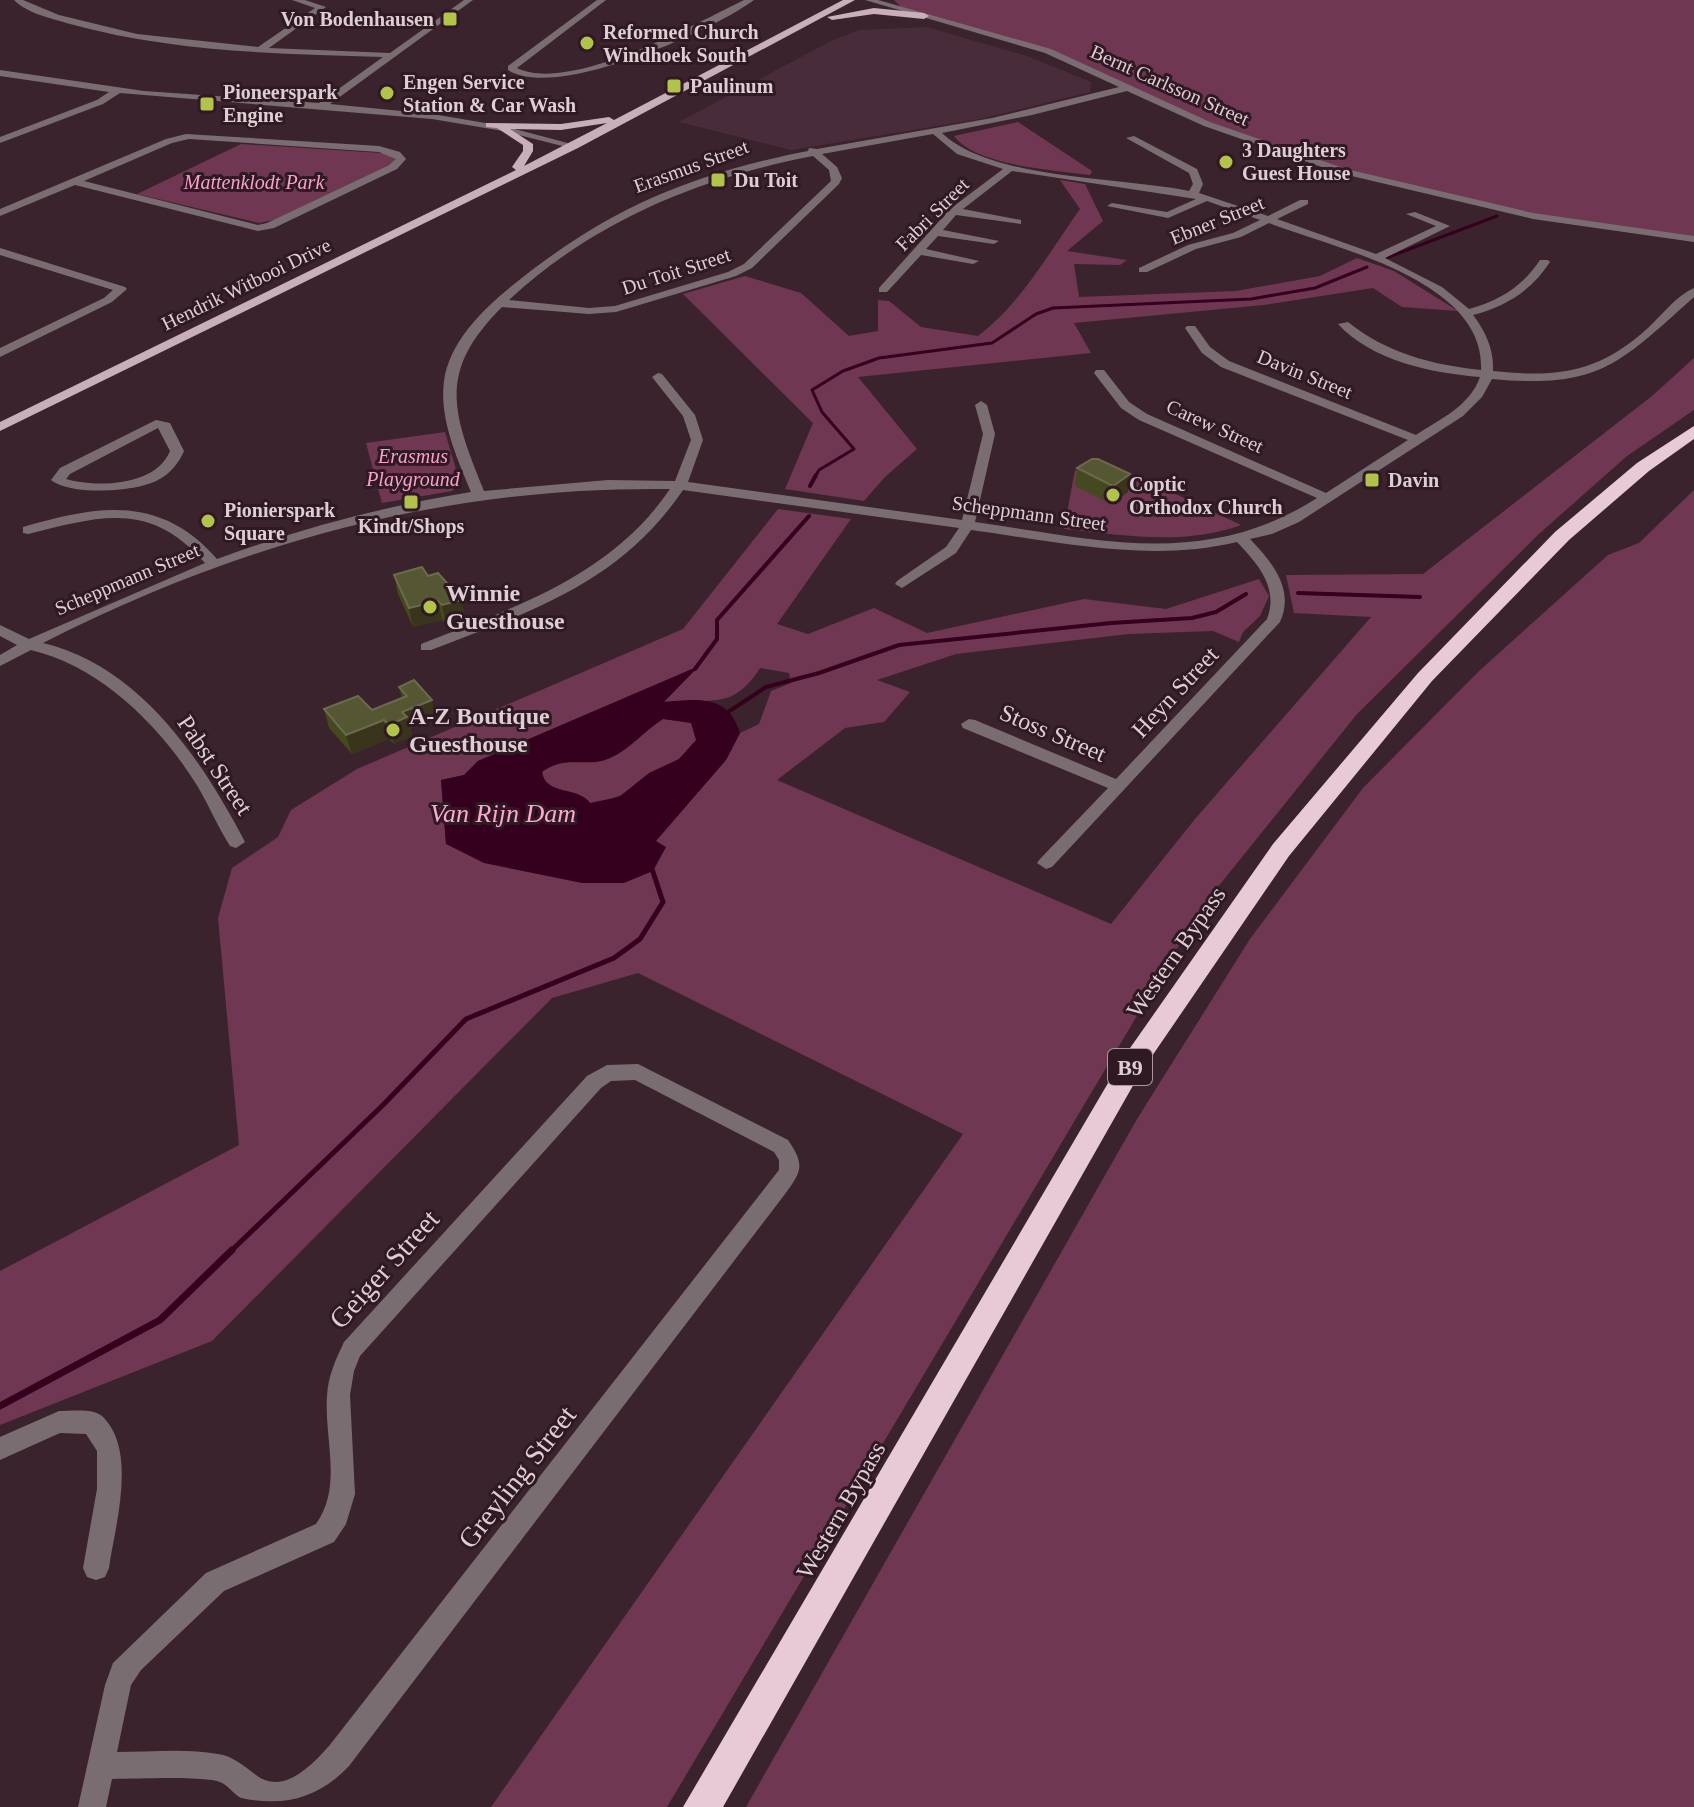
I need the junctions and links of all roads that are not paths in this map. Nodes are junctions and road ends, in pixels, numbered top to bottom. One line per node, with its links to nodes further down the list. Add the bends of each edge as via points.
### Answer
1 (18, 0): 14 (street, via 28,8 96,27)
2 (296, 0): 14 (street, via 322,7)
3 (469, 0): 15 (street)
4 (602, 0): 5 (street, via 511,68 547,75 601,68)
5 (750, 0)
6 (850, 0): 13 (main road, Hendrik Witbooi Drive)
7 (861, 0): 12 (main road, Hendrik Witbooi Drive)
8 (869, 0): 10 (street, Bernt Carlsson Street)
9 (894, 0): 10 (main road)
10 (907, 11): 11 (street, Bernt Carlsson Street)
11 (924, 16): 12 (main road, via 874,11); 17 (street, Bernt Carlsson Street, via 1022,42)
12 (821, 19): 13 (main road, Hendrik Witbooi Drive)
13 (783, 35): 22 (main road, Hendrik Witbooi Drive)
14 (261, 49): 15 (street)
15 (389, 55): 26 (street)
16 (0, 73): 19 (street)
17 (1103, 74): 18 (street, Bernt Carlsson Street); 23 (street, via 1105,87)
18 (1130, 87): 23 (street, Erasmus Street); 25 (street, Bernt Carlsson Street)
19 (90, 88): 20 (street); 24 (street, via 102,96)
20 (116, 92): 21 (street); 24 (street)
21 (137, 94): 24 (street); 26 (street)
22 (663, 97): 27 (main road, Hendrik Witbooi Drive); 32 (main road, Hendrik Witbooi Drive)
23 (1092, 98): 25 (street, via 1134,97); 29 (street, Erasmus Street)
24 (100, 102): 31 (street)
25 (1167, 105): 47 (street, Bernt Carlsson Street, via 1283,153 1407,188 1533,216)
26 (321, 106): 28 (street)
27 (614, 119): 28 (main road, via 561,127); 32 (main road, Hendrik Witbooi Drive)
28 (490, 125): 32 (street); 35 (main road, via 525,140 528,151)
29 (935, 131): 33 (street, Erasmus Street); 34 (street, via 957,150)
30 (1131, 138): 37 (street, via 1193,171 1198,184)
31 (0, 140)
32 (570, 145): 35 (main road, Hendrik Witbooi Drive)
33 (812, 150): 57 (street, Erasmus Street, via 703,180 618,215 551,256); 57 (street, Du Toit Street, via 833,169 835,182 740,271 616,309)
34 (1010, 168): 37 (street); 41 (street, Fabri Street)
35 (513, 171): 66 (main road, Hendrik Witbooi Drive)
36 (73, 181): 36 (street, via 189,136 379,149 401,159 258,228); 42 (street)
37 (1193, 194): 38 (street)
38 (1206, 198): 40 (street, via 1168,215); 44 (street)
39 (1304, 202): 44 (street, Ebner Street)
40 (1112, 206)
41 (954, 211): 45 (street); 46 (street, Fabri Street)
42 (0, 213)
43 (1411, 214): 51 (street, via 1445,226)
44 (1268, 220): 51 (street); 54 (street, Ebner Street)
45 (1017, 222)
46 (935, 232): 48 (street); 50 (street, Fabri Street)
47 (1694, 239)
48 (994, 241)
49 (0, 251): 61 (street, via 121,289)
50 (918, 251): 52 (street); 55 (street, Fabri Street)
51 (1376, 258): 58 (street, via 1417,277)
52 (973, 261)
53 (1544, 262): 58 (street, via 1532,279 1503,301)
54 (1143, 270)
55 (883, 290)
56 (1694, 291): 63 (street, via 1620,355 1591,371 1544,378)
57 (500, 303): 71 (street, Erasmus Street, via 469,339 450,383 455,422)
58 (1468, 313): 63 (street, via 1486,346)
59 (1344, 324): 63 (street, via 1376,349)
60 (1191, 328): 68 (street, Davin Street, via 1206,350 1225,364)
61 (0, 353)
62 (1100, 373): 72 (street, Carew Street, via 1112,392 1143,417)
63 (1489, 375): 68 (street, Scheppmann Street, via 1471,403)
64 (658, 377): 70 (street, via 689,415 697,440)
65 (981, 405): 74 (street, via 989,434)
66 (0, 427)
67 (1694, 431): 92 (highway, Western Bypass / B9, via 1562,536 1425,677 1281,850 1130,1068)
68 (1416, 439): 72 (street, Scheppmann Street)
69 (95, 485): 69 (street, via 64,485 58,477 148,426 165,426 177,454 153,477); 73 (street)
70 (679, 485): 71 (street, Scheppmann Street, via 582,483); 74 (street, Scheppmann Street); 81 (street, via 643,534 588,578)
71 (478, 493): 77 (street, Scheppmann Street, via 326,526)
72 (1327, 498): 76 (street, Scheppmann Street, via 1294,519)
73 (85, 518): 75 (street); 77 (street, via 147,516 195,545)
74 (968, 524): 76 (street, Scheppmann Street, via 1141,549); 78 (street, via 951,550)
75 (28, 530)
76 (1242, 539): 84 (street, Heyn Street, via 1271,574 1276,616)
77 (213, 563): 80 (street, Scheppmann Street)
78 (902, 584)
79 (0, 630): 80 (street, Pabst Street)
80 (28, 644): 82 (street, Scheppmann Street); 85 (street, Pabst Street, via 51,649 101,674 146,708 204,783)
81 (426, 647)
82 (0, 661)
83 (969, 724): 84 (street, Stoss Street)
84 (1119, 786): 86 (street, Heyn Street)
85 (236, 842)
86 (1046, 863)
87 (638, 1072): 90 (street, Geiger Street, via 607,1073 594,1082 352,1349 338,1378 342,1490 335,1524 215,1582 132,1661 118,1685); 90 (street, Greyling Street, via 781,1146 790,1159 789,1172 778,1188 339,1756 300,1795 283,1805 265,1802 230,1770 217,1767)
88 (0, 1449): 89 (street, via 59,1422 93,1423 109,1449 109,1489)
89 (96, 1568)
90 (103, 1765): 91 (street, Geiger Street)
91 (92, 1807)
92 (702, 1807)

